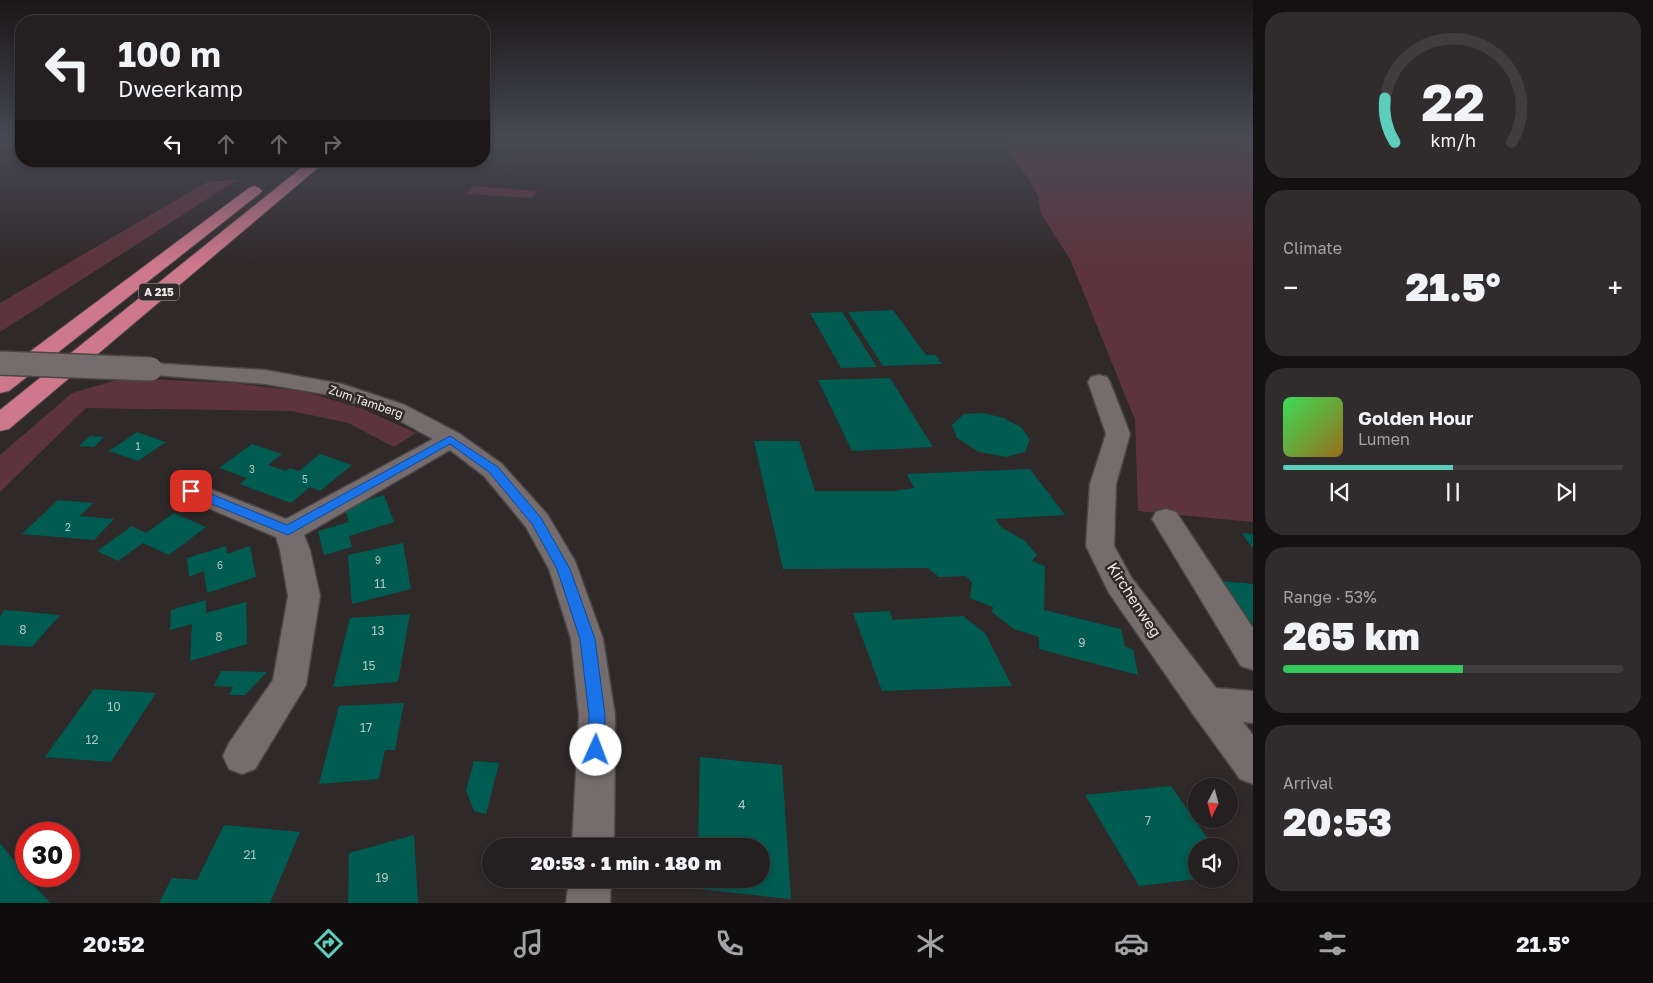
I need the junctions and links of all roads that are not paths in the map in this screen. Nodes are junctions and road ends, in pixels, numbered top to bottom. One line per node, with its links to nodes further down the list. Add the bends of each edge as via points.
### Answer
1 (267, 181): 5 (highway, A 215)
2 (294, 181): 6 (highway, A 215)
3 (0, 363): 7 (street, Zum Tamberg, bridge, via 265,377 334,389 397,410)
4 (1098, 382): 12 (street, Kirchenweg, via 1118,434 1103,484 1100,546 1120,585)
5 (0, 386)
6 (0, 422)
7 (450, 440): 10 (street); 16 (street, Zum Tamberg, via 493,470 537,521 564,569 587,639 597,715)
8 (191, 491): 10 (street)
9 (1166, 520): 11 (street)
10 (288, 531): 14 (street, via 304,596 289,685)
11 (1253, 656)
12 (1206, 703): 13 (street); 15 (street, Kirchenweg)
13 (1253, 707)
14 (242, 756)
15 (1253, 766)
16 (593, 838)
17 (589, 888): 18 (street)
18 (588, 903)

